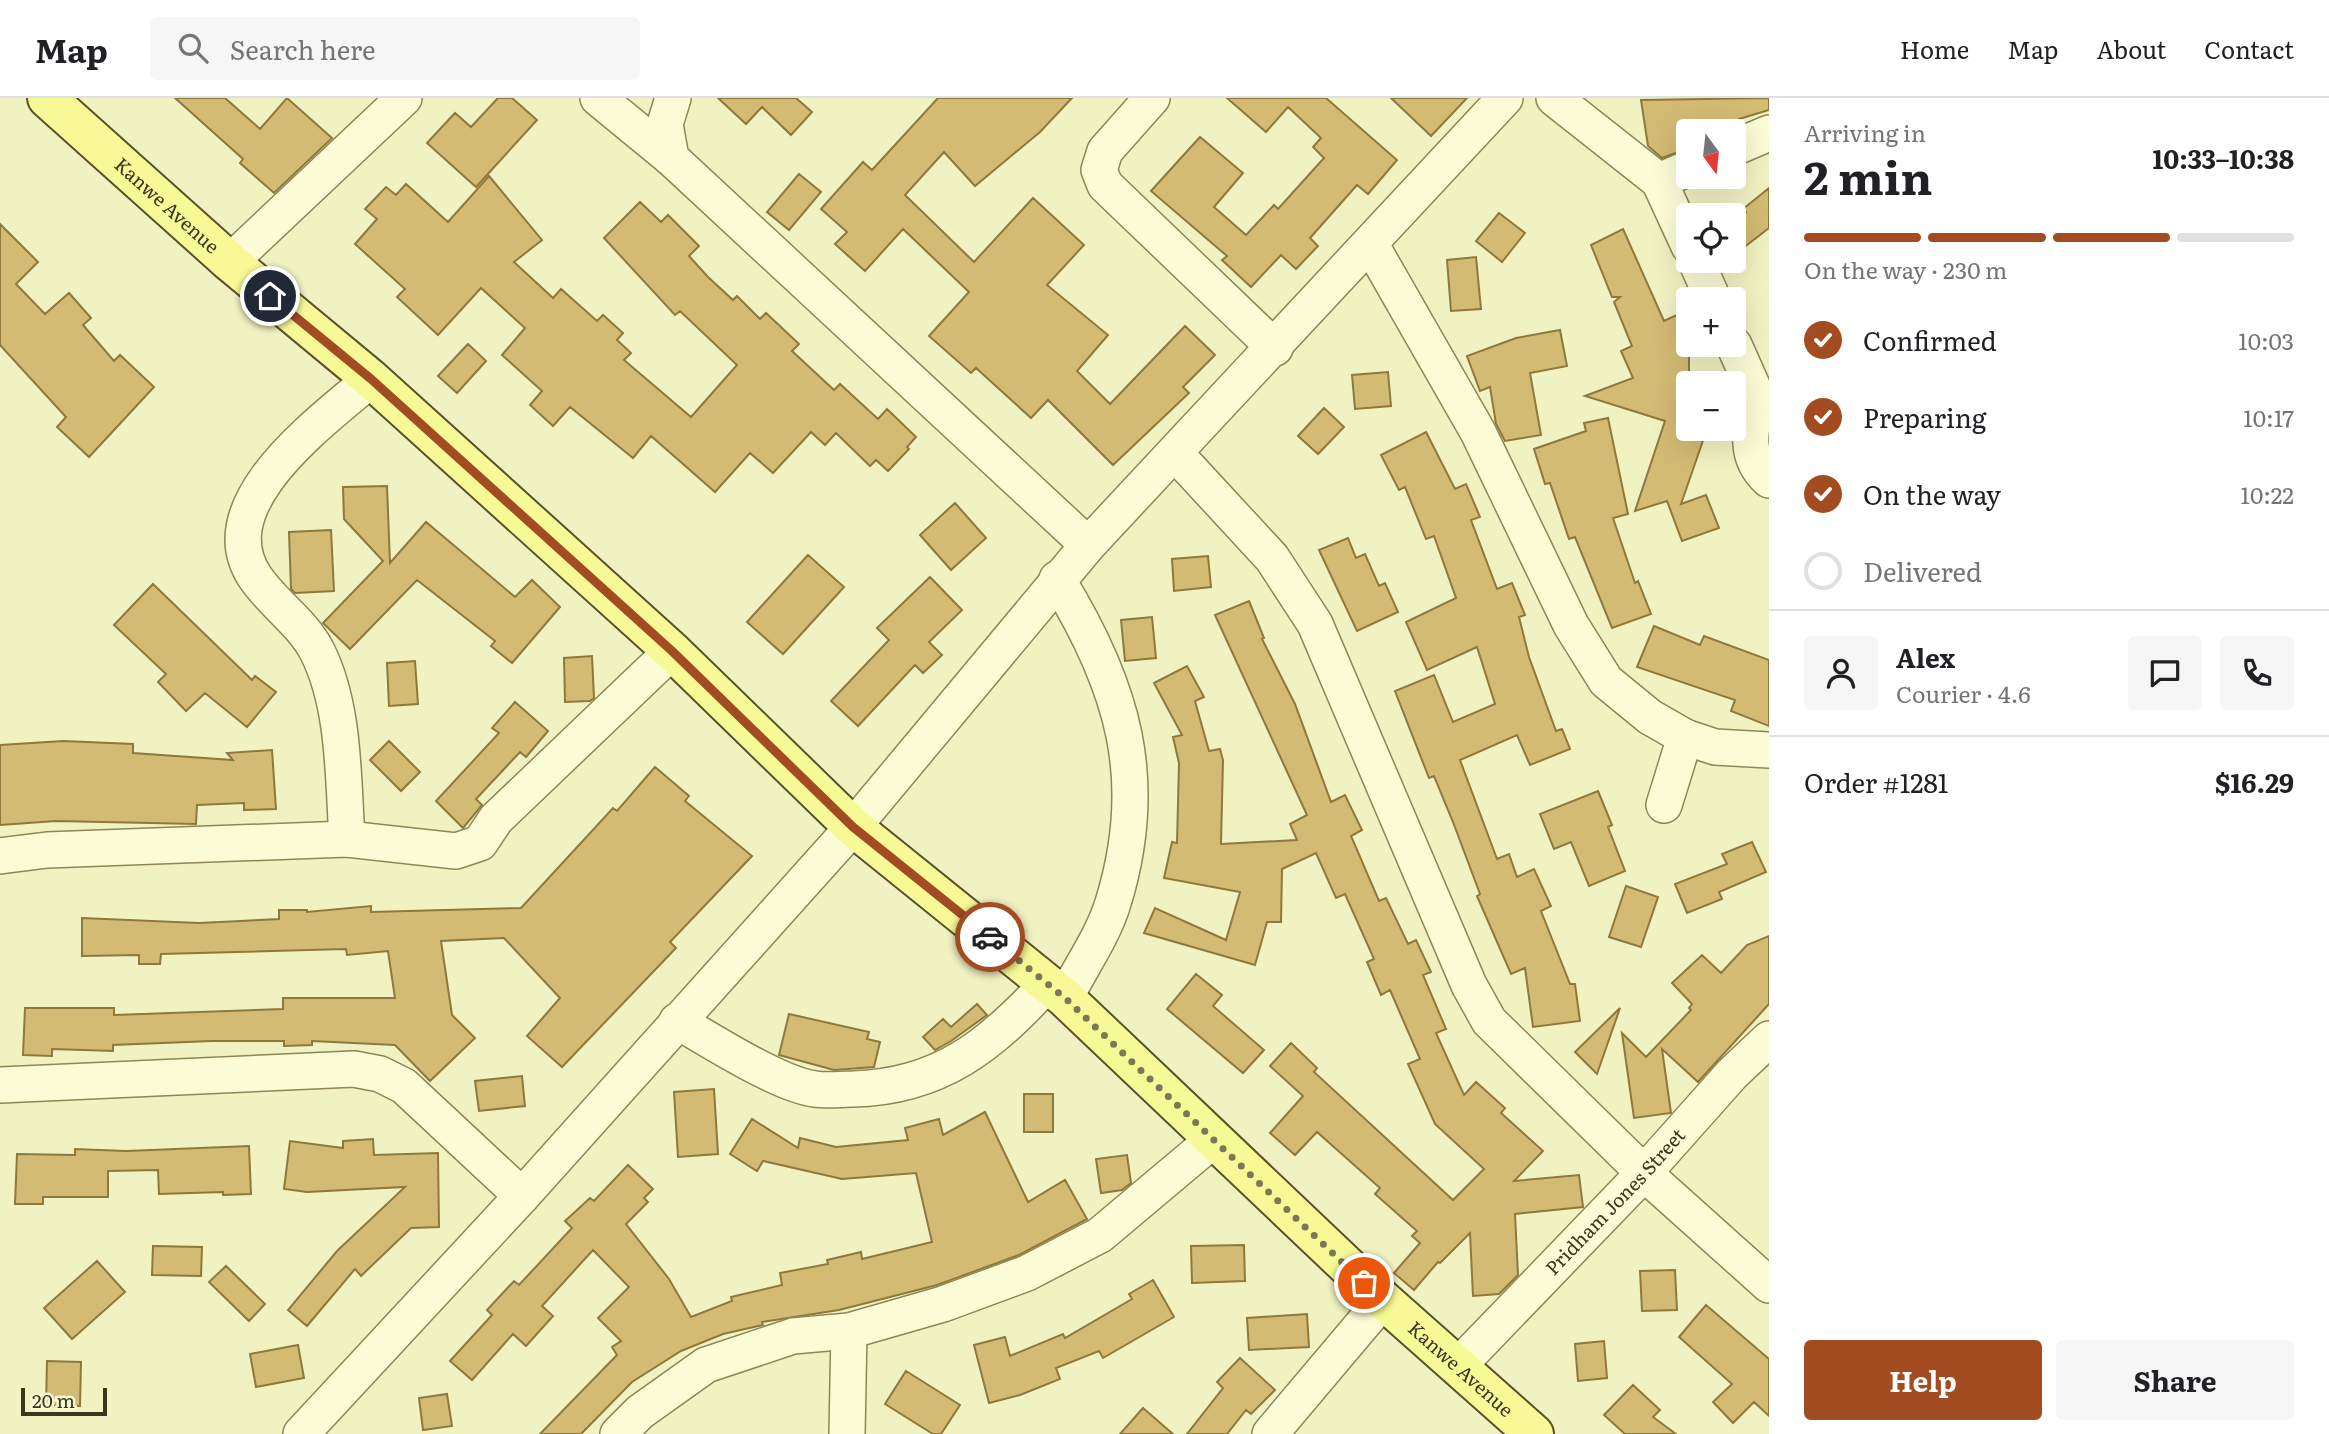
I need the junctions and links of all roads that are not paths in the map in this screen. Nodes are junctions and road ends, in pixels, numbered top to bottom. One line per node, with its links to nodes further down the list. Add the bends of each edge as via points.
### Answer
1 (47, 98): 14 (main road, Kanwe Avenue)
2 (404, 98): 14 (street)
3 (598, 98): 10 (street)
4 (673, 98): 10 (street, via 664,124)
5 (1152, 98): 15 (street, via 1105,150 1099,170 1105,185)
6 (1505, 98): 13 (street)
7 (1554, 98): 11 (street)
8 (1769, 133): 9 (street)
9 (1746, 143)
10 (671, 158): 21 (street)
11 (1674, 175): 12 (street)
12 (1680, 203)
13 (1371, 245): 15 (street); 24 (street, via 1478,432 1571,625 1606,681 1650,717)
14 (230, 262): 17 (main road, Kanwe Avenue)
15 (1275, 348): 19 (street)
16 (1740, 357): 18 (street)
17 (371, 379): 23 (main road, Kanwe Avenue); 28 (street, via 293,446 260,488 246,520 243,542 256,578 316,649 329,680)
18 (1764, 402): 20 (street, via 1748,435 1754,462)
19 (1175, 453): 21 (street); 35 (street, via 1272,558 1315,624 1469,985 1489,1021)
20 (1769, 480)
21 (1088, 545): 22 (street)
22 (1057, 579): 27 (street); 30 (street, via 1086,626 1115,691 1130,764 1128,838 1113,906)
23 (672, 651): 27 (main road, Kanwe Avenue); 28 (street, via 496,819 480,843 456,851)
24 (1685, 737): 25 (street, via 1715,747); 26 (street)
25 (1769, 750)
26 (1664, 805)
27 (853, 827): 30 (main road, Kanwe Avenue); 31 (street)
28 (346, 839): 29 (street, via 47,850)
29 (0, 856)
30 (1056, 991): 31 (street, via 968,1057 918,1080 872,1088 814,1089 770,1072); 34 (main road, Kanwe Avenue)
31 (677, 1021): 36 (street)
32 (1769, 1039): 35 (street, Pridham Jones Street)
33 (0, 1085): 36 (street, via 354,1069 380,1074 404,1086)
34 (1213, 1140): 38 (main road, Kanwe Avenue); 39 (street, via 1100,1235 1064,1254 943,1304)
35 (1644, 1173): 37 (street); 40 (street, Pridham Jones Street)
36 (522, 1196): 41 (street)
37 (1769, 1285)
38 (1383, 1300): 40 (main road, Kanwe Avenue); 44 (street)
39 (849, 1331): 42 (street, via 793,1336 706,1365 640,1412); 43 (street)
40 (1459, 1365): 45 (main road, Kanwe Avenue)
41 (301, 1434)
42 (618, 1434)
43 (848, 1434)
44 (1270, 1434)
45 (1534, 1434)

